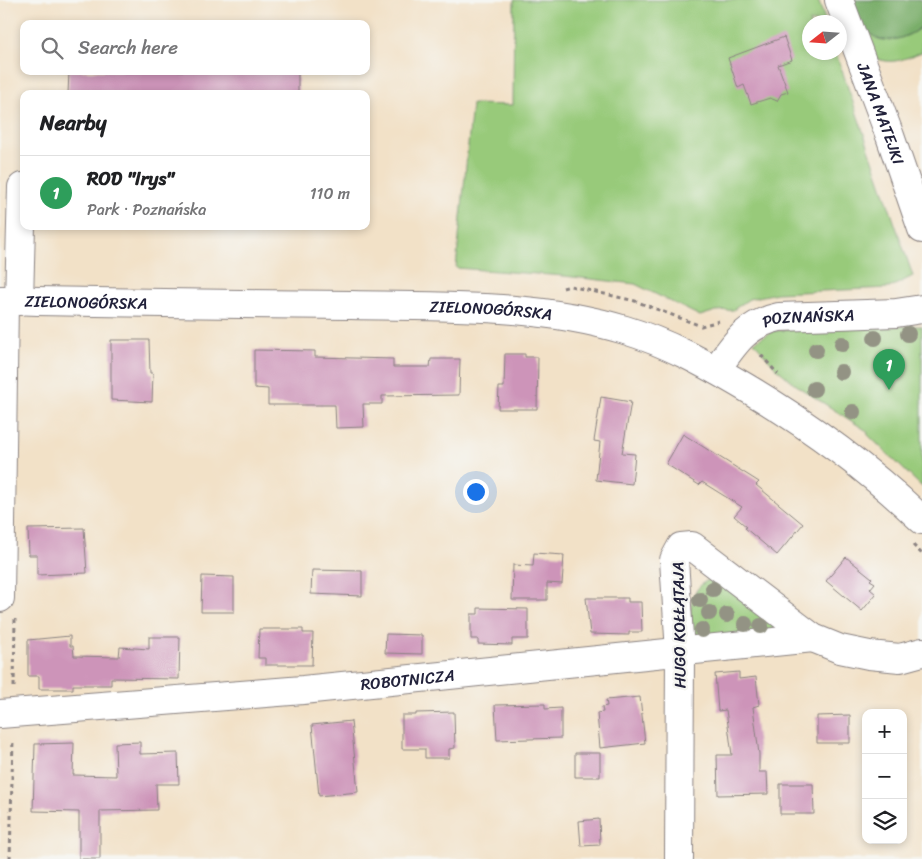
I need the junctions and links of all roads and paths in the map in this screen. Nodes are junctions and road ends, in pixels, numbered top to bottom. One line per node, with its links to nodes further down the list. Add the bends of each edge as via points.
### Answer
1 (839, 0): 3 (street, JANA MATEJKI)
2 (15, 186): 5 (street)
3 (922, 229)
4 (570, 286): 7 (path, via 635,301 701,326)
5 (8, 301): 8 (street, ZIELONOGÓRSKA, via 454,307 537,312 592,321 626,331 676,349); 11 (street)
6 (922, 310): 8 (street, POZNAŃSKA, via 766,320 742,336)
7 (725, 321)
8 (716, 370): 9 (street, ZIELONOGÓRSKA, via 838,448 897,496)
9 (917, 532): 10 (path)
10 (922, 554)
11 (0, 598)
12 (813, 638): 13 (street, ROBOTNICZA); 13 (street, HUGO KOŁŁĄTAJA, via 692,546 681,547 674,560); 14 (street, HUGO KOŁŁĄTAJA, via 840,649 869,655 900,658)
13 (680, 652): 15 (street, ROBOTNICZA, via 303,690); 17 (street, HUGO KOŁŁĄTAJA)
14 (922, 652)
15 (6, 725): 16 (path)
16 (10, 859)
17 (679, 859)

